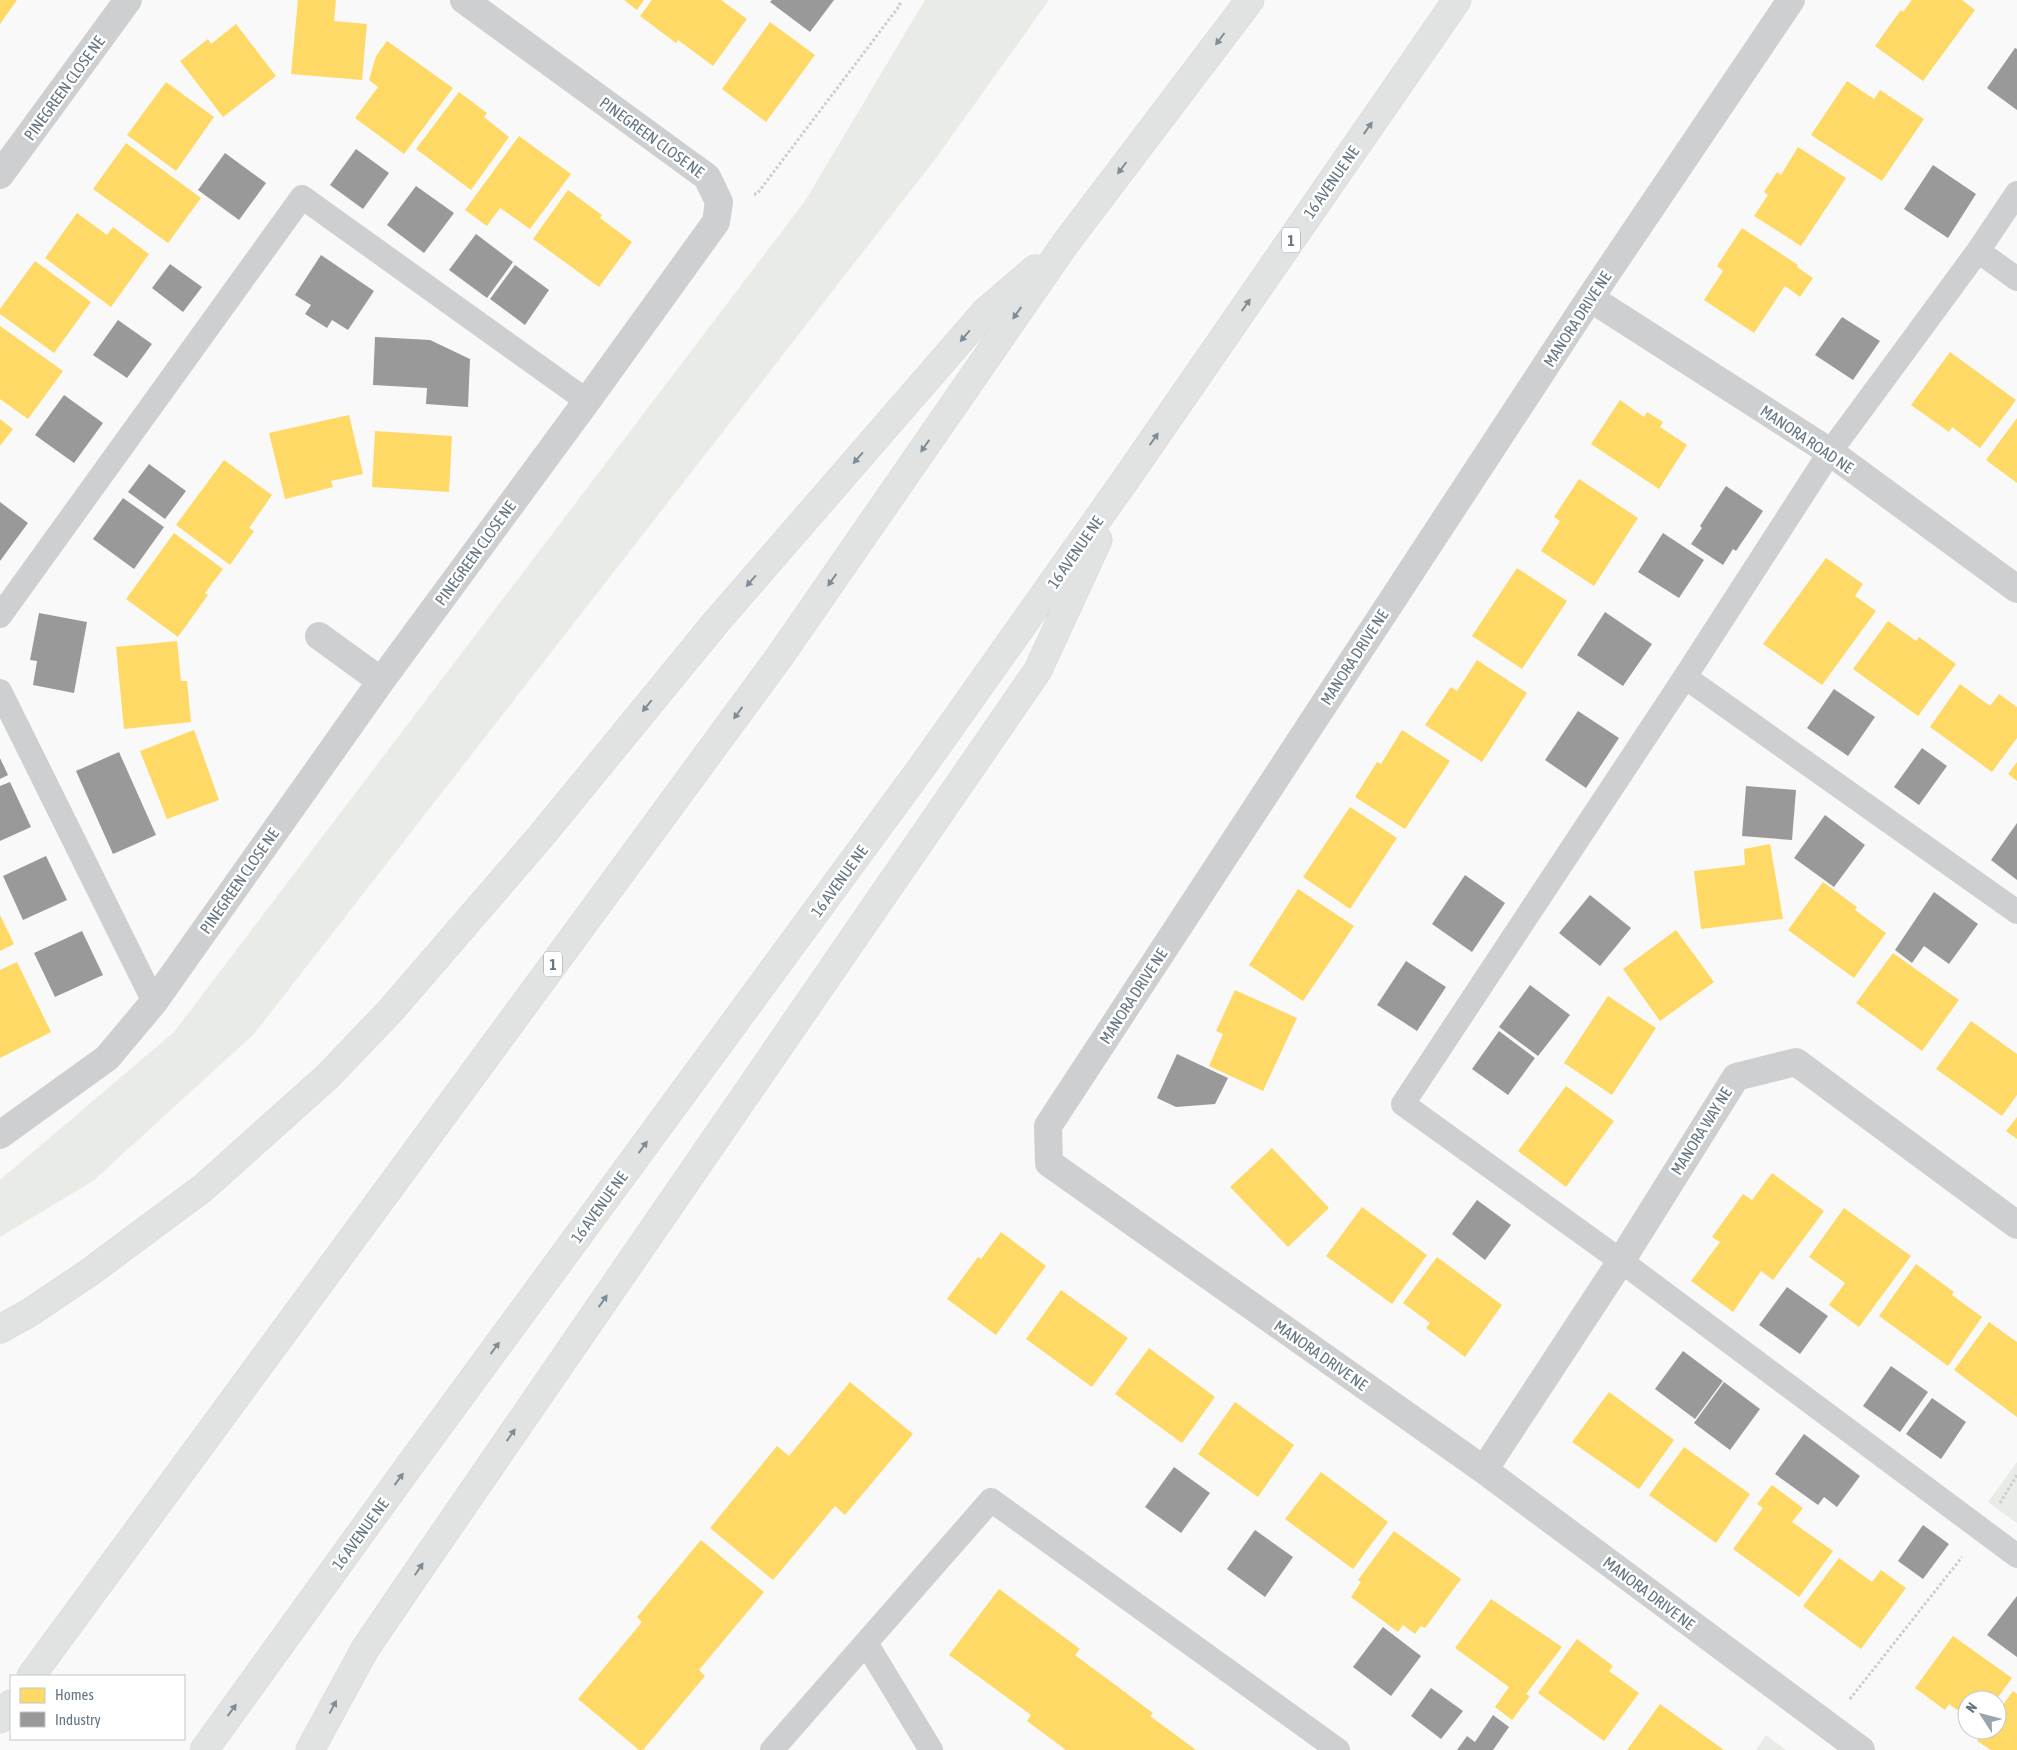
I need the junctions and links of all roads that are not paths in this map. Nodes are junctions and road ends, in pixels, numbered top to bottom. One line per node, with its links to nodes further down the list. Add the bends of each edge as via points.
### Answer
1 (128, 0): 6 (street, PINEGREEN CLOSE NE)
2 (464, 0): 12 (street, PINEGREEN CLOSE NE, via 707,176 719,202 716,222)
3 (1250, 0): 8 (highway, 1, one-way to 8)
4 (1457, 0): 14 (highway, 16 AVENUE NE / 1, one-way to 4)
5 (1791, 0): 11 (street, MANORA DRIVE NE)
6 (0, 175)
7 (2017, 193): 9 (lane)
8 (1065, 244): 26 (highway, one-way to 26, via 985,312 717,621 541,836 392,1009 328,1076 203,1188 90,1272); 30 (highway, 1, one-way to 30, via 780,656)
9 (1978, 250): 10 (lane); 13 (lane)
10 (2017, 279)
11 (1590, 298): 13 (street, MANORA ROAD NE); 27 (street, MANORA DRIVE NE, via 1048,1126 1049,1163)
12 (587, 401): 16 (lane, via 302,197); 19 (street, PINEGREEN CLOSE NE)
13 (1830, 452): 15 (street, MANORA ROAD NE); 18 (lane)
14 (1126, 479): 33 (highway, 16 AVENUE NE / 1, one-way to 14, via 922,767); 34 (highway, one-way to 14, via 365,1649 410,1581 1038,670)
15 (2017, 589)
16 (0, 616)
17 (319, 636): 19 (street)
18 (1685, 677): 21 (lane); 25 (lane, via 1403,1104)
19 (381, 681): 22 (street, PINEGREEN CLOSE NE)
20 (0, 691): 22 (lane)
21 (2017, 912)
22 (154, 1002): 23 (street, PINEGREEN CLOSE NE, via 106,1058)
23 (0, 1136)
24 (2017, 1225): 25 (street, MANORA WAY NE, via 1796,1062 1736,1076)
25 (1621, 1261): 27 (street, MANORA WAY NE); 28 (lane)
26 (0, 1329)
27 (1484, 1470): 38 (street, MANORA DRIVE NE)
28 (2017, 1556)
29 (866, 1643): 35 (lane); 36 (lane); 37 (lane, via 991,1500)
30 (32, 1675)
31 (10, 1705): 32 (highway)
32 (0, 1719)
33 (204, 1750)
34 (310, 1750)
35 (772, 1750)
36 (931, 1750)
37 (1338, 1750)
38 (1861, 1750)

